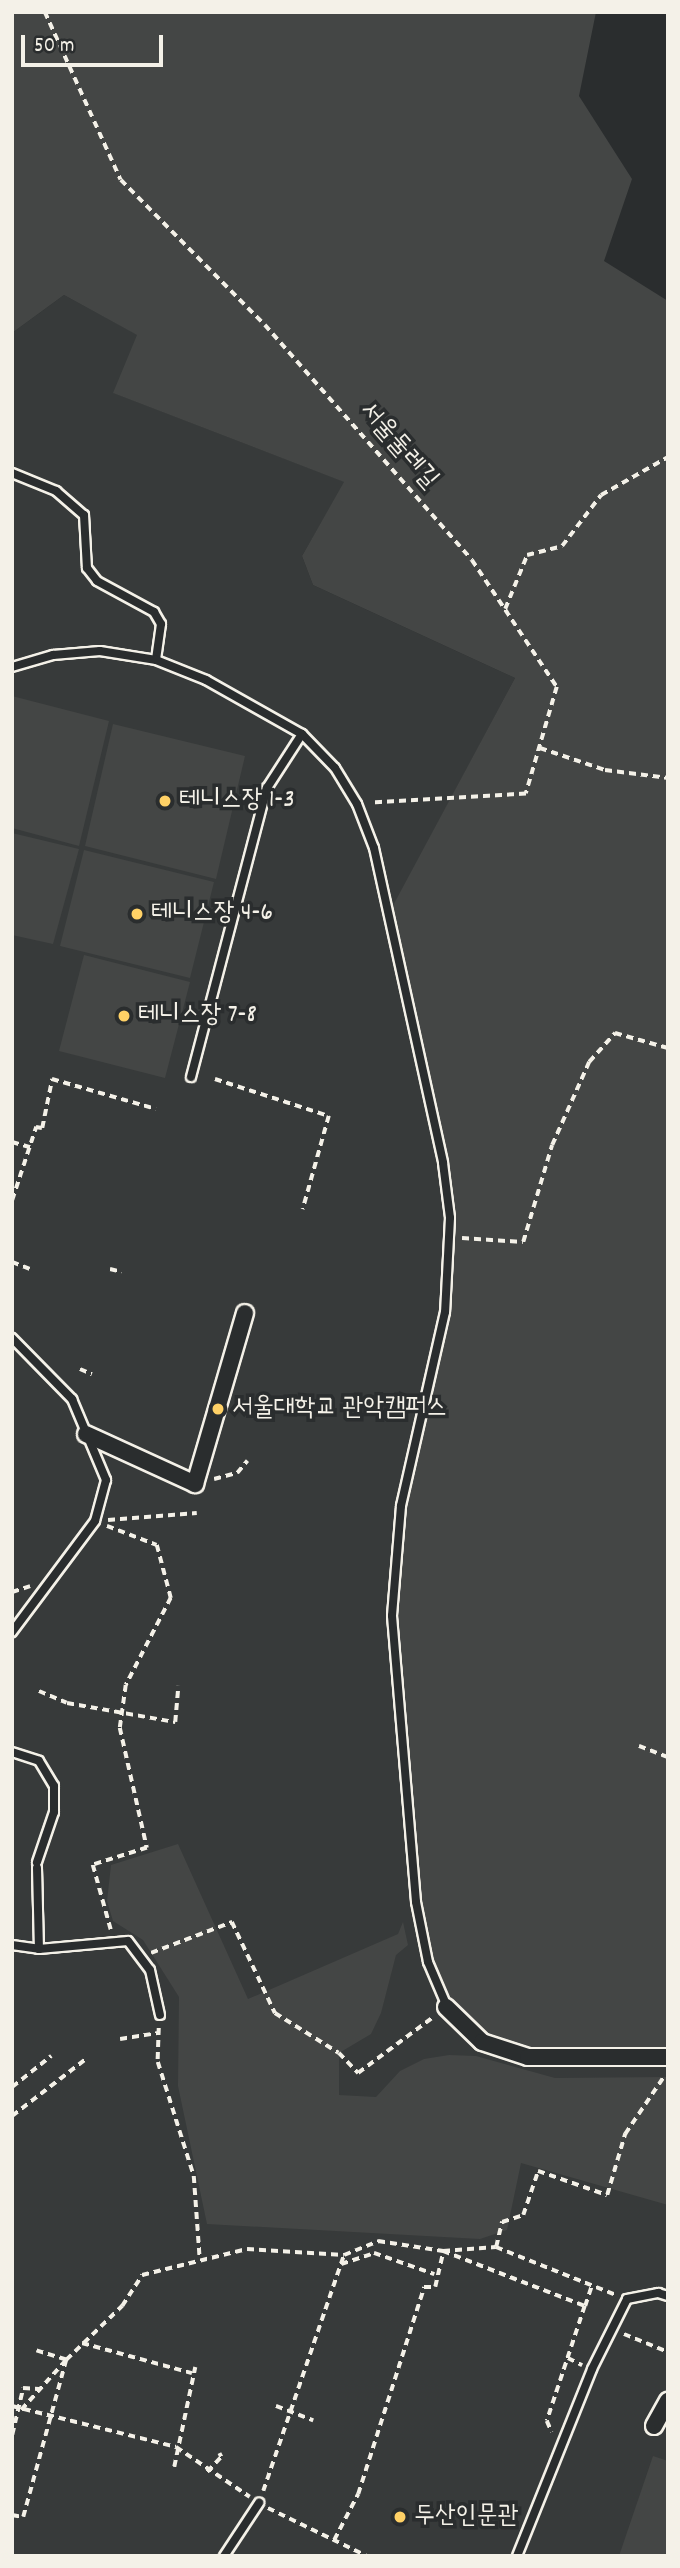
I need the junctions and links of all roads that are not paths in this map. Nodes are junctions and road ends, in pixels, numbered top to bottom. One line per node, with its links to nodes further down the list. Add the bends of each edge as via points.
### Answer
1 (12, 473): 2 (lane, via 56,491 84,514 87,568 97,581 154,612 161,624)
2 (156, 660): 3 (lane, via 100,651 53,655); 4 (lane, via 206,680)
3 (12, 667)
4 (302, 734): 5 (lane, via 267,788); 14 (lane, via 335,768 357,804 390,913 443,1163 450,1237 445,1312 401,1506 392,1616 416,1902 428,1962 446,2007 482,2042 528,2057)
5 (191, 1077)
6 (245, 1313): 8 (street, via 195,1484)
7 (12, 1338): 8 (lane, via 72,1399)
8 (86, 1434): 9 (lane, via 106,1480 95,1521)
9 (12, 1632)
10 (12, 1752): 12 (lane, via 39,1761 54,1786 54,1812 37,1865)
11 (12, 1945): 12 (lane)
12 (39, 1949): 13 (lane, via 128,1941 150,1970)
13 (160, 2015)
14 (668, 2057)
15 (668, 2297): 20 (lane, via 657,2294 627,2299)
16 (668, 2400): 17 (street)
17 (654, 2426)
18 (259, 2503): 19 (lane)
19 (224, 2556)
20 (517, 2556)

